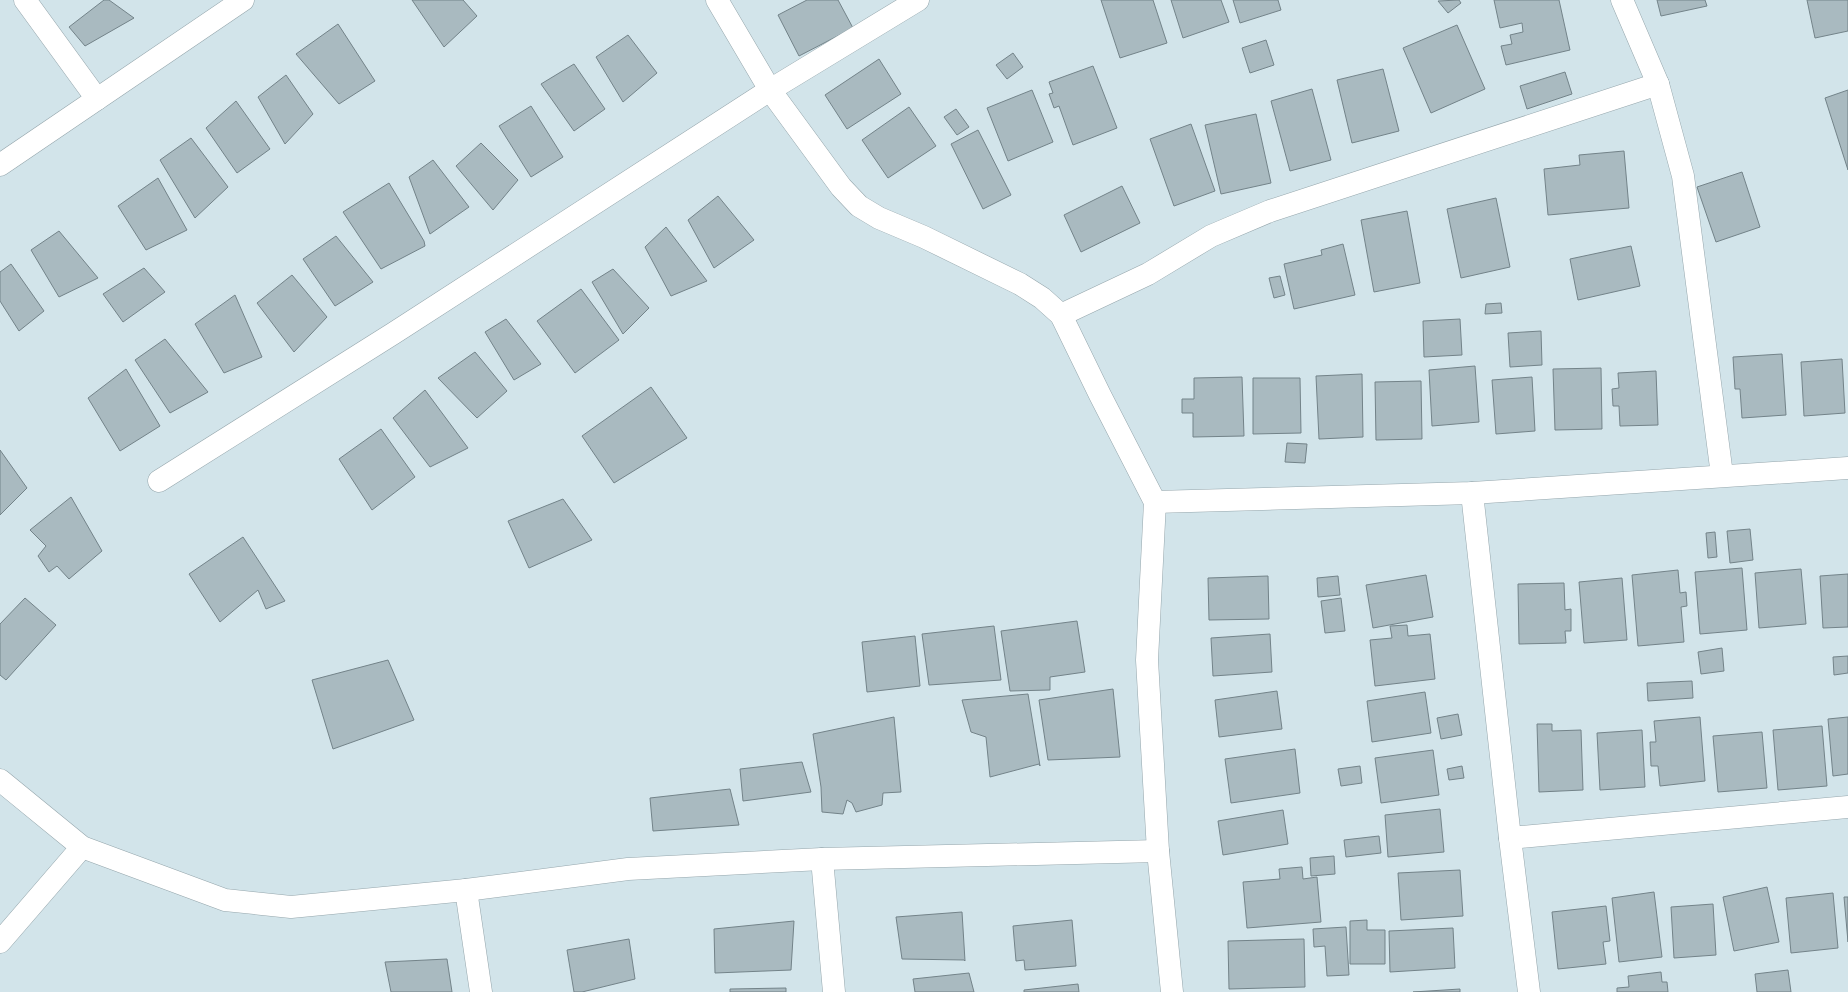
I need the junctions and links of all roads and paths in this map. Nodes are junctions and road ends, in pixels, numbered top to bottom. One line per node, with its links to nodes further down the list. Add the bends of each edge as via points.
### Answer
1 (25, 0): 8 (street)
2 (243, 0): 8 (street)
3 (717, 0): 7 (street)
4 (918, 0): 7 (street)
5 (1622, 0): 6 (street)
6 (1658, 84): 10 (street, via 1270,211 1211,236 1148,274); 12 (street, via 1682,176)
7 (770, 90): 10 (street, via 841,187 859,206 879,218 1020,284 1042,298); 13 (street)
8 (97, 99): 9 (street)
9 (0, 164)
10 (1061, 315): 15 (street)
11 (1848, 468): 12 (street)
12 (1722, 475): 14 (street)
13 (159, 481)
14 (1472, 493): 15 (street); 18 (street)
15 (1155, 502): 20 (street, via 1147,660)
16 (0, 780): 19 (street)
17 (1848, 807): 18 (street)
18 (1510, 838): 27 (street)
19 (82, 847): 22 (street, via 225,900 291,907); 23 (street)
20 (1158, 851): 21 (street); 26 (street)
21 (822, 859): 22 (street, via 628,869); 25 (street)
22 (466, 890): 24 (street)
23 (0, 942)
24 (481, 992)
25 (834, 992)
26 (1172, 992)
27 (1529, 992)

